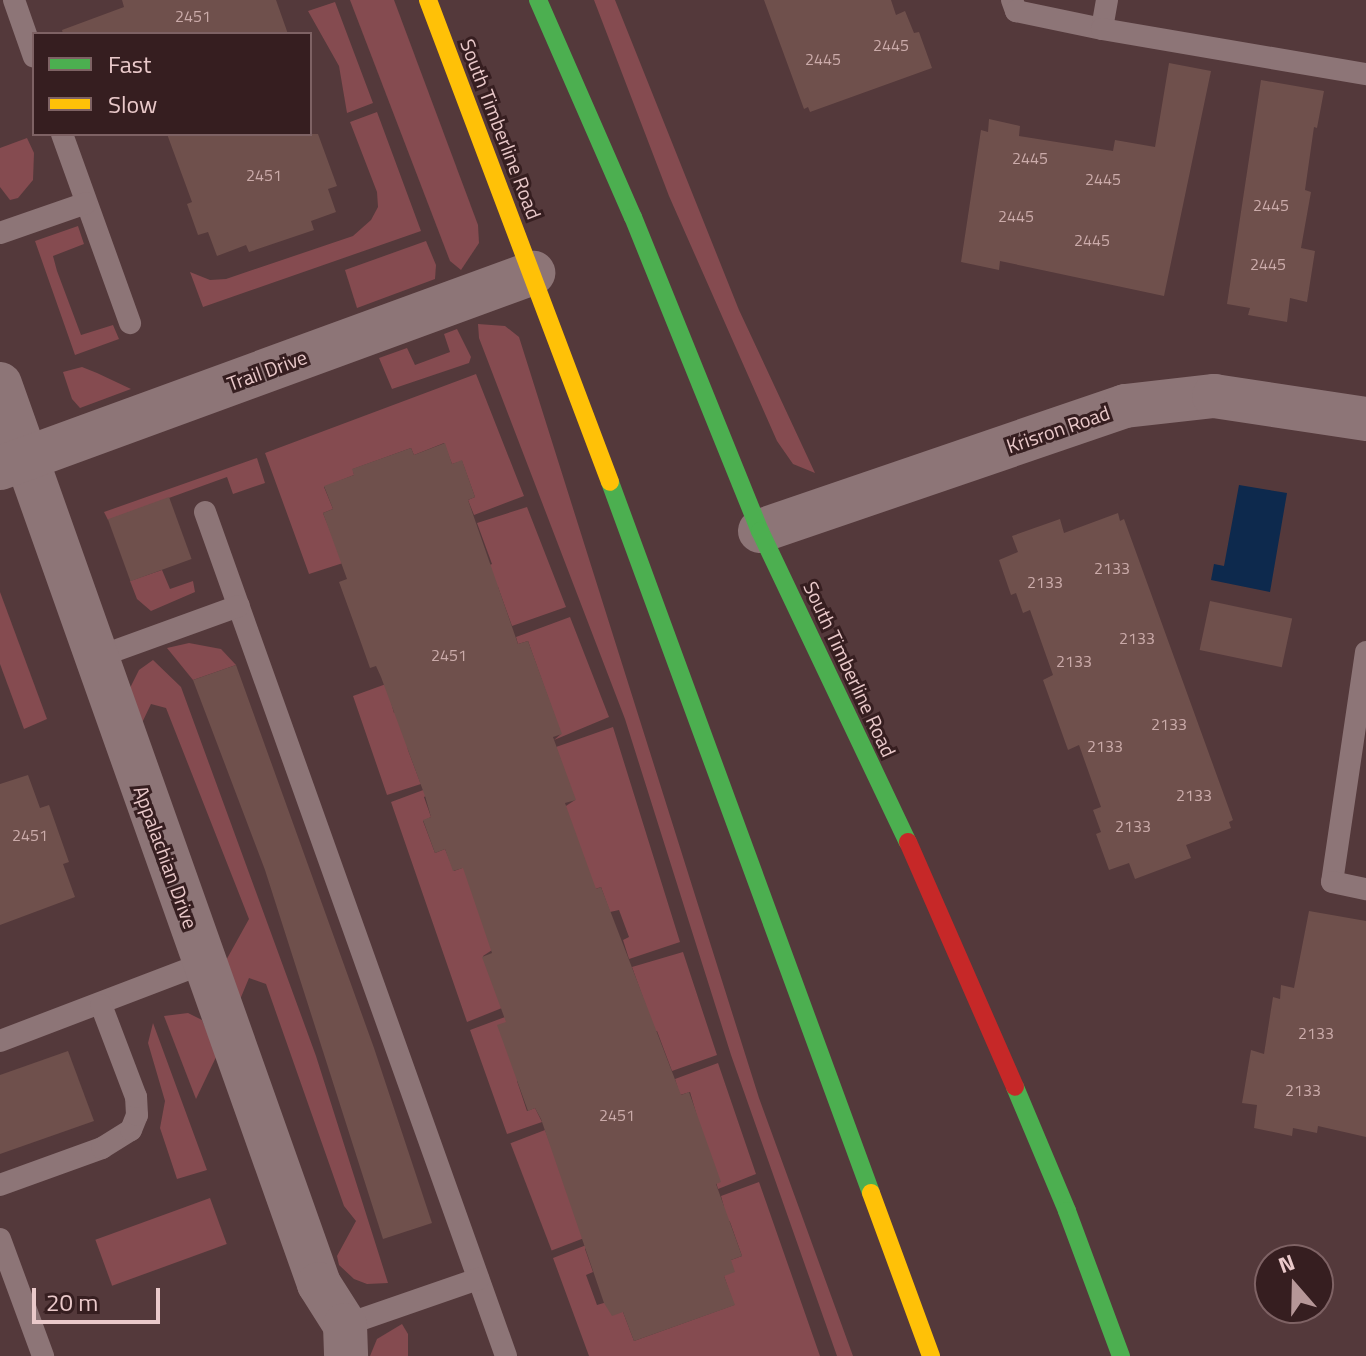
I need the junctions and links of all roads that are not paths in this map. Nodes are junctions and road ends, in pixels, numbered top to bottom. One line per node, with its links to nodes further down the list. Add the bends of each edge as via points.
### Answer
1 (14, 0): 7 (lane)
2 (428, 0): 12 (main road, South Timberline Road)
3 (538, 0): 18 (main road, South Timberline Road)
4 (1012, 0): 6 (lane, via 1016,11)
5 (1107, 0): 6 (lane)
6 (1102, 29): 8 (lane)
7 (32, 51)
8 (1366, 74)
9 (63, 136): 10 (lane)
10 (86, 203): 11 (lane); 13 (lane)
11 (0, 233)
12 (533, 273): 16 (street, Trail Drive); 33 (main road, South Timberline Road)
13 (130, 323)
14 (0, 384): 16 (street, Appalachian Drive)
15 (1366, 419): 18 (street, Krisron Road, via 1214,396 1125,406)
16 (13, 464): 21 (street, Appalachian Drive)
17 (205, 512): 19 (lane)
18 (760, 531): 34 (main road, South Timberline Road, via 944,918 1067,1211)
19 (239, 606): 21 (lane); 29 (lane)
20 (1366, 652): 22 (lane)
21 (95, 658): 24 (street, Appalachian Drive)
22 (1358, 760): 23 (lane, via 1332,882)
23 (1366, 889)
24 (204, 963): 25 (lane); 30 (street, Appalachian Drive, via 319,1284)
25 (101, 1005): 26 (lane); 27 (lane, via 136,1097 131,1130 102,1148)
26 (0, 1041)
27 (0, 1185)
28 (0, 1239): 31 (lane)
29 (478, 1279): 30 (lane); 32 (lane)
30 (345, 1340)
31 (43, 1356)
32 (506, 1356)
33 (931, 1356)
34 (1121, 1356)

